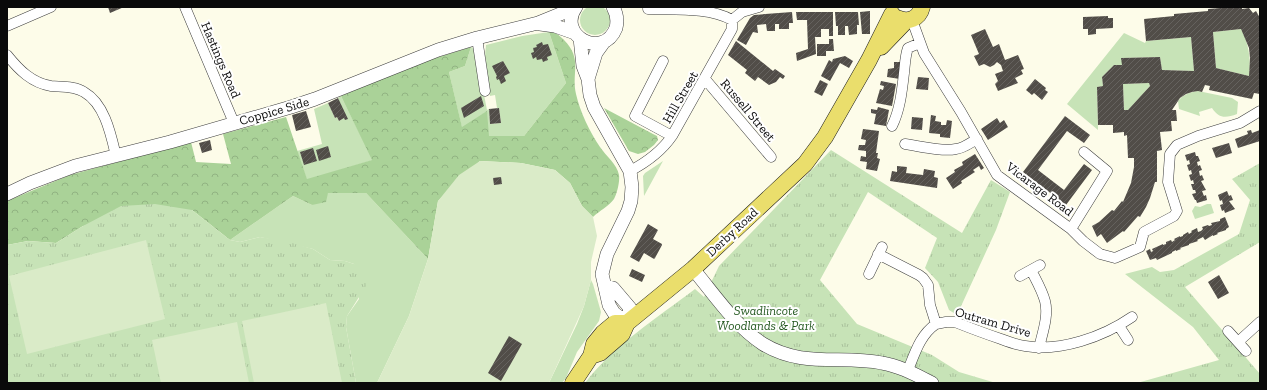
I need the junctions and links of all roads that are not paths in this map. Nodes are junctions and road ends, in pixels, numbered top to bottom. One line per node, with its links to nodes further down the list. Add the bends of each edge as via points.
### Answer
1 (51, 7): 11 (street)
2 (185, 7): 22 (street, Hastings Road)
3 (613, 7): 14 (street, via 617,24 613,34)
4 (759, 7): 9 (street, via 742,12)
5 (922, 7): 8 (main road, Derby Road, via 919,15)
6 (575, 8): 10 (street, Coppice Side); 12 (street, via 571,21)
7 (648, 9): 9 (street, via 717,13)
8 (896, 13): 15 (street, Vicarage Road); 34 (main road, Derby Road, via 825,138 809,159)
9 (732, 20): 19 (street, Hill Street, via 732,29)
10 (538, 23): 12 (street, Coppice Side, via 555,26); 13 (street, Coppice Side)
11 (7, 26)
12 (577, 36): 14 (street, Coppice Side, via 593,44); 18 (street)
13 (477, 38): 20 (street); 22 (street, Coppice Side, via 438,50 315,100)
14 (604, 42): 18 (street, via 596,53)
15 (920, 43): 23 (street, via 908,48 897,117); 25 (street, Vicarage Road)
16 (7, 55): 28 (street, via 34,80 50,86 80,90 92,98 108,125)
17 (663, 61): 24 (street, via 635,116)
18 (588, 79): 30 (street, via 594,107)
19 (705, 80): 24 (street, Hill Street); 29 (street, Russell Street)
20 (485, 91)
21 (1260, 111): 32 (street, Vicarage Road, via 1240,123 1177,145 1170,154 1168,182 1176,211 1174,216 1144,232 1140,247 1115,258 1100,254)
22 (234, 123): 28 (street, Coppice Side)
23 (892, 126)
24 (672, 136): 30 (street, Hill Street, via 664,148)
25 (977, 139): 26 (street, via 956,150); 32 (street, Vicarage Road, via 997,175)
26 (905, 144)
27 (1084, 152): 32 (street, via 1107,171)
28 (116, 156): 31 (street, Coppice Side, via 62,171)
29 (771, 157)
30 (630, 171): 40 (street, via 631,201 611,244 602,274 608,305)
31 (7, 194)
32 (1071, 229)
33 (1040, 265): 35 (street)
34 (693, 269): 40 (main road, Derby Road); 48 (street, via 746,330 763,344 780,352 806,359 881,363)
35 (1030, 270): 37 (street); 46 (street, via 1045,303 1045,321)
36 (869, 274): 41 (street, via 880,250 919,275 928,285 930,305)
37 (1020, 276)
38 (1132, 317): 42 (street, Outram Drive)
39 (1260, 322): 45 (street)
40 (627, 323): 49 (main road, Derby Road, via 622,334 600,353 591,356)
41 (936, 324): 46 (street, Outram Drive, via 955,322 1023,346); 48 (street, via 921,339)
42 (1119, 326): 44 (street); 46 (street, Outram Drive, via 1094,337)
43 (1228, 331): 45 (street)
44 (1128, 340)
45 (1238, 342): 47 (street)
46 (1039, 348)
47 (1246, 351)
48 (908, 370): 50 (street)
49 (573, 383)
50 (932, 383)

